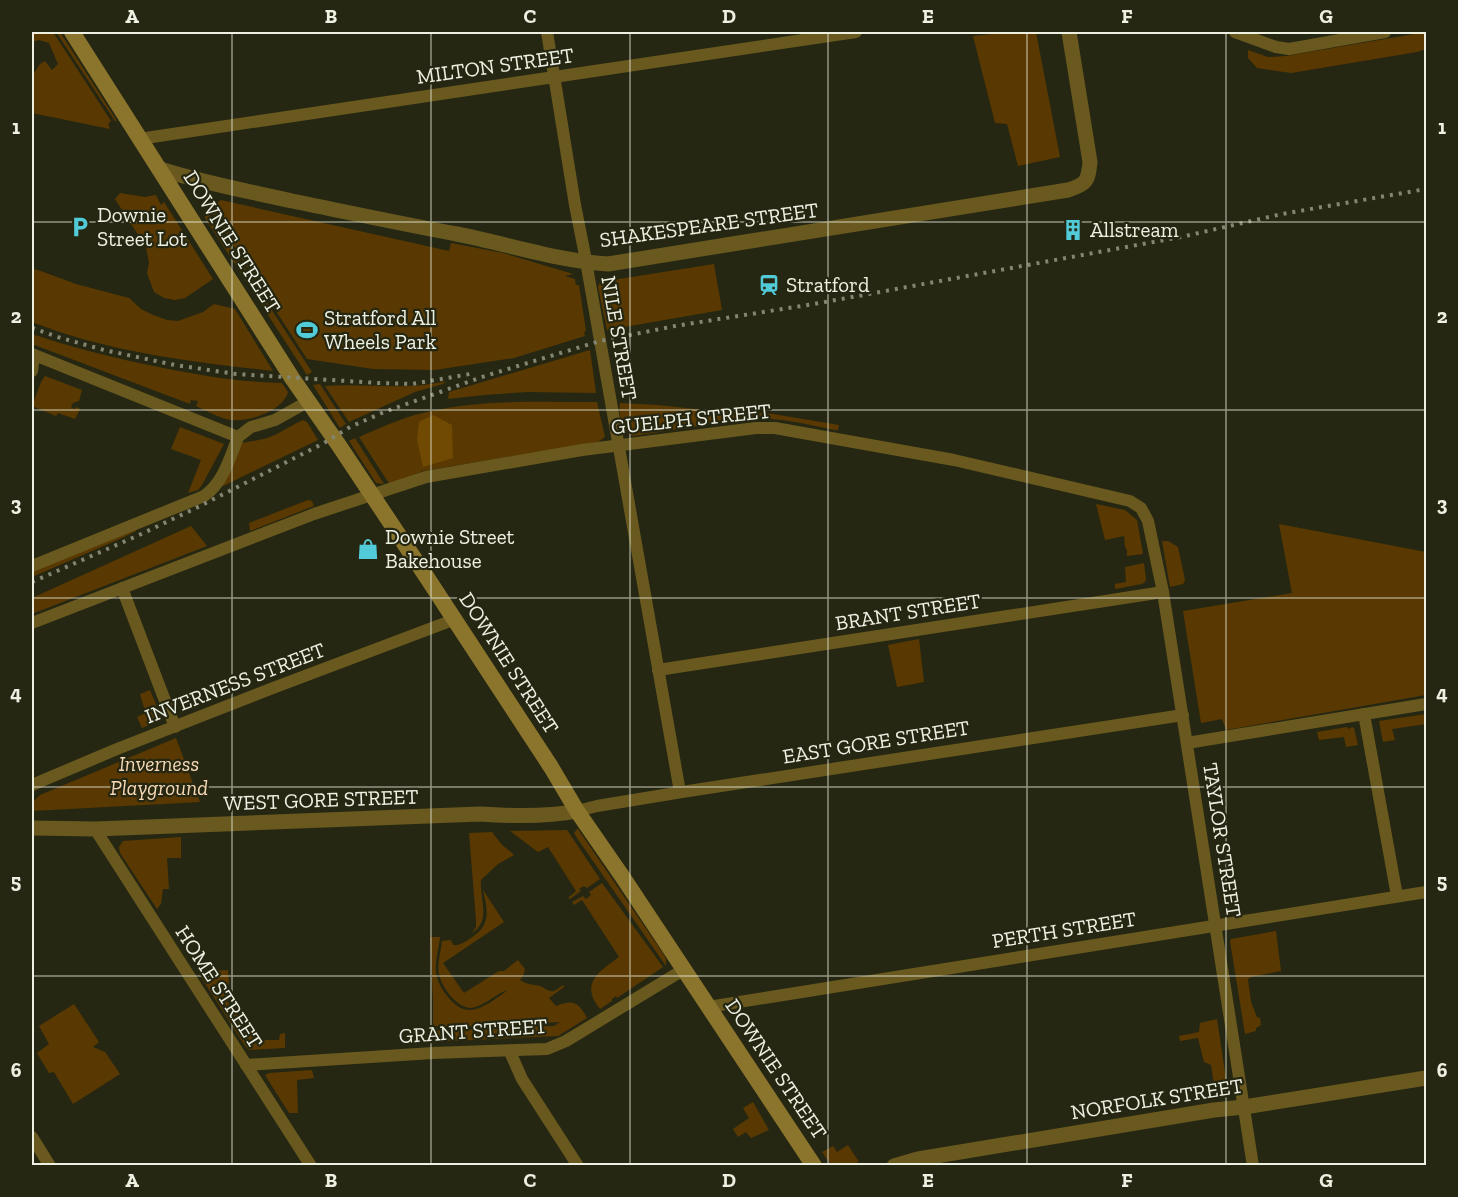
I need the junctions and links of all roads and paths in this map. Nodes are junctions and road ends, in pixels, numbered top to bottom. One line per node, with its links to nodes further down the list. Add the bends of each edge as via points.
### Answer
1 (72, 32): 9 (main road, DOWNIE STREET)
2 (547, 32): 8 (street, NILE STREET)
3 (856, 32): 8 (street, MILTON STREET)
4 (1069, 32): 11 (street, SHAKESPEARE STREET, via 1090,162 1088,177 1082,185 608,264)
5 (1235, 32): 7 (street)
6 (1385, 32): 7 (street, via 1289,49)
7 (1250, 34)
8 (555, 77): 9 (street, MILTON STREET); 11 (street, NILE STREET)
9 (140, 139): 10 (main road, DOWNIE STREET)
10 (160, 169): 11 (street, SHAKESPEARE STREET, via 232,188); 14 (main road, DOWNIE STREET)
11 (585, 263): 16 (street, NILE STREET)
12 (33, 354): 13 (street); 15 (street)
13 (32, 370)
14 (309, 401): 15 (street, via 275,420 251,427); 17 (main road, DOWNIE STREET)
15 (238, 437): 19 (street, via 214,489 204,496)
16 (619, 445): 17 (street, GUELPH STREET, via 426,477); 18 (street, GUELPH STREET, via 775,428 954,460 1130,501 1141,508); 24 (street, NILE STREET)
17 (371, 495): 20 (street, GUELPH STREET); 22 (main road, DOWNIE STREET)
18 (1148, 521): 21 (street, TAYLOR STREET)
19 (32, 566)
20 (122, 588): 23 (street, GUELPH STREET); 28 (street)
21 (1163, 591): 24 (street, BRANT STREET); 27 (street, TAYLOR STREET)
22 (453, 620): 28 (street, INVERNESS STREET); 32 (main road, DOWNIE STREET)
23 (32, 623)
24 (658, 670): 31 (street, NILE STREET)
25 (1426, 704): 26 (street)
26 (1364, 714): 29 (street); 36 (street)
27 (1182, 715): 29 (street, TAYLOR STREET); 31 (street, EAST GORE STREET)
28 (175, 727): 30 (street, INVERNESS STREET)
29 (1187, 743): 37 (street, TAYLOR STREET)
30 (32, 785)
31 (680, 792): 32 (street, EAST GORE STREET)
32 (577, 811): 34 (street, WEST GORE STREET); 38 (main road, DOWNIE STREET)
33 (32, 828): 34 (street, WEST GORE STREET)
34 (95, 829): 41 (street, HOME STREET)
35 (1426, 892): 36 (street, PERTH STREET)
36 (1397, 896): 37 (street, PERTH STREET)
37 (1216, 926): 39 (street, PERTH STREET); 43 (street, TAYLOR STREET)
38 (683, 970): 39 (main road, DOWNIE STREET); 40 (street, GRANT STREET, via 560,1044)
39 (708, 1007): 48 (main road, DOWNIE STREET)
40 (510, 1052): 41 (street, GRANT STREET); 47 (street, via 522,1079)
41 (246, 1065): 46 (street, HOME STREET)
42 (1426, 1078): 43 (street, NORFOLK STREET)
43 (1244, 1107): 49 (street, NORFOLK STREET); 50 (street, TAYLOR STREET)
44 (32, 1137): 45 (street)
45 (50, 1166)
46 (311, 1166)
47 (578, 1166)
48 (814, 1166)
49 (894, 1166)
50 (1253, 1166)

